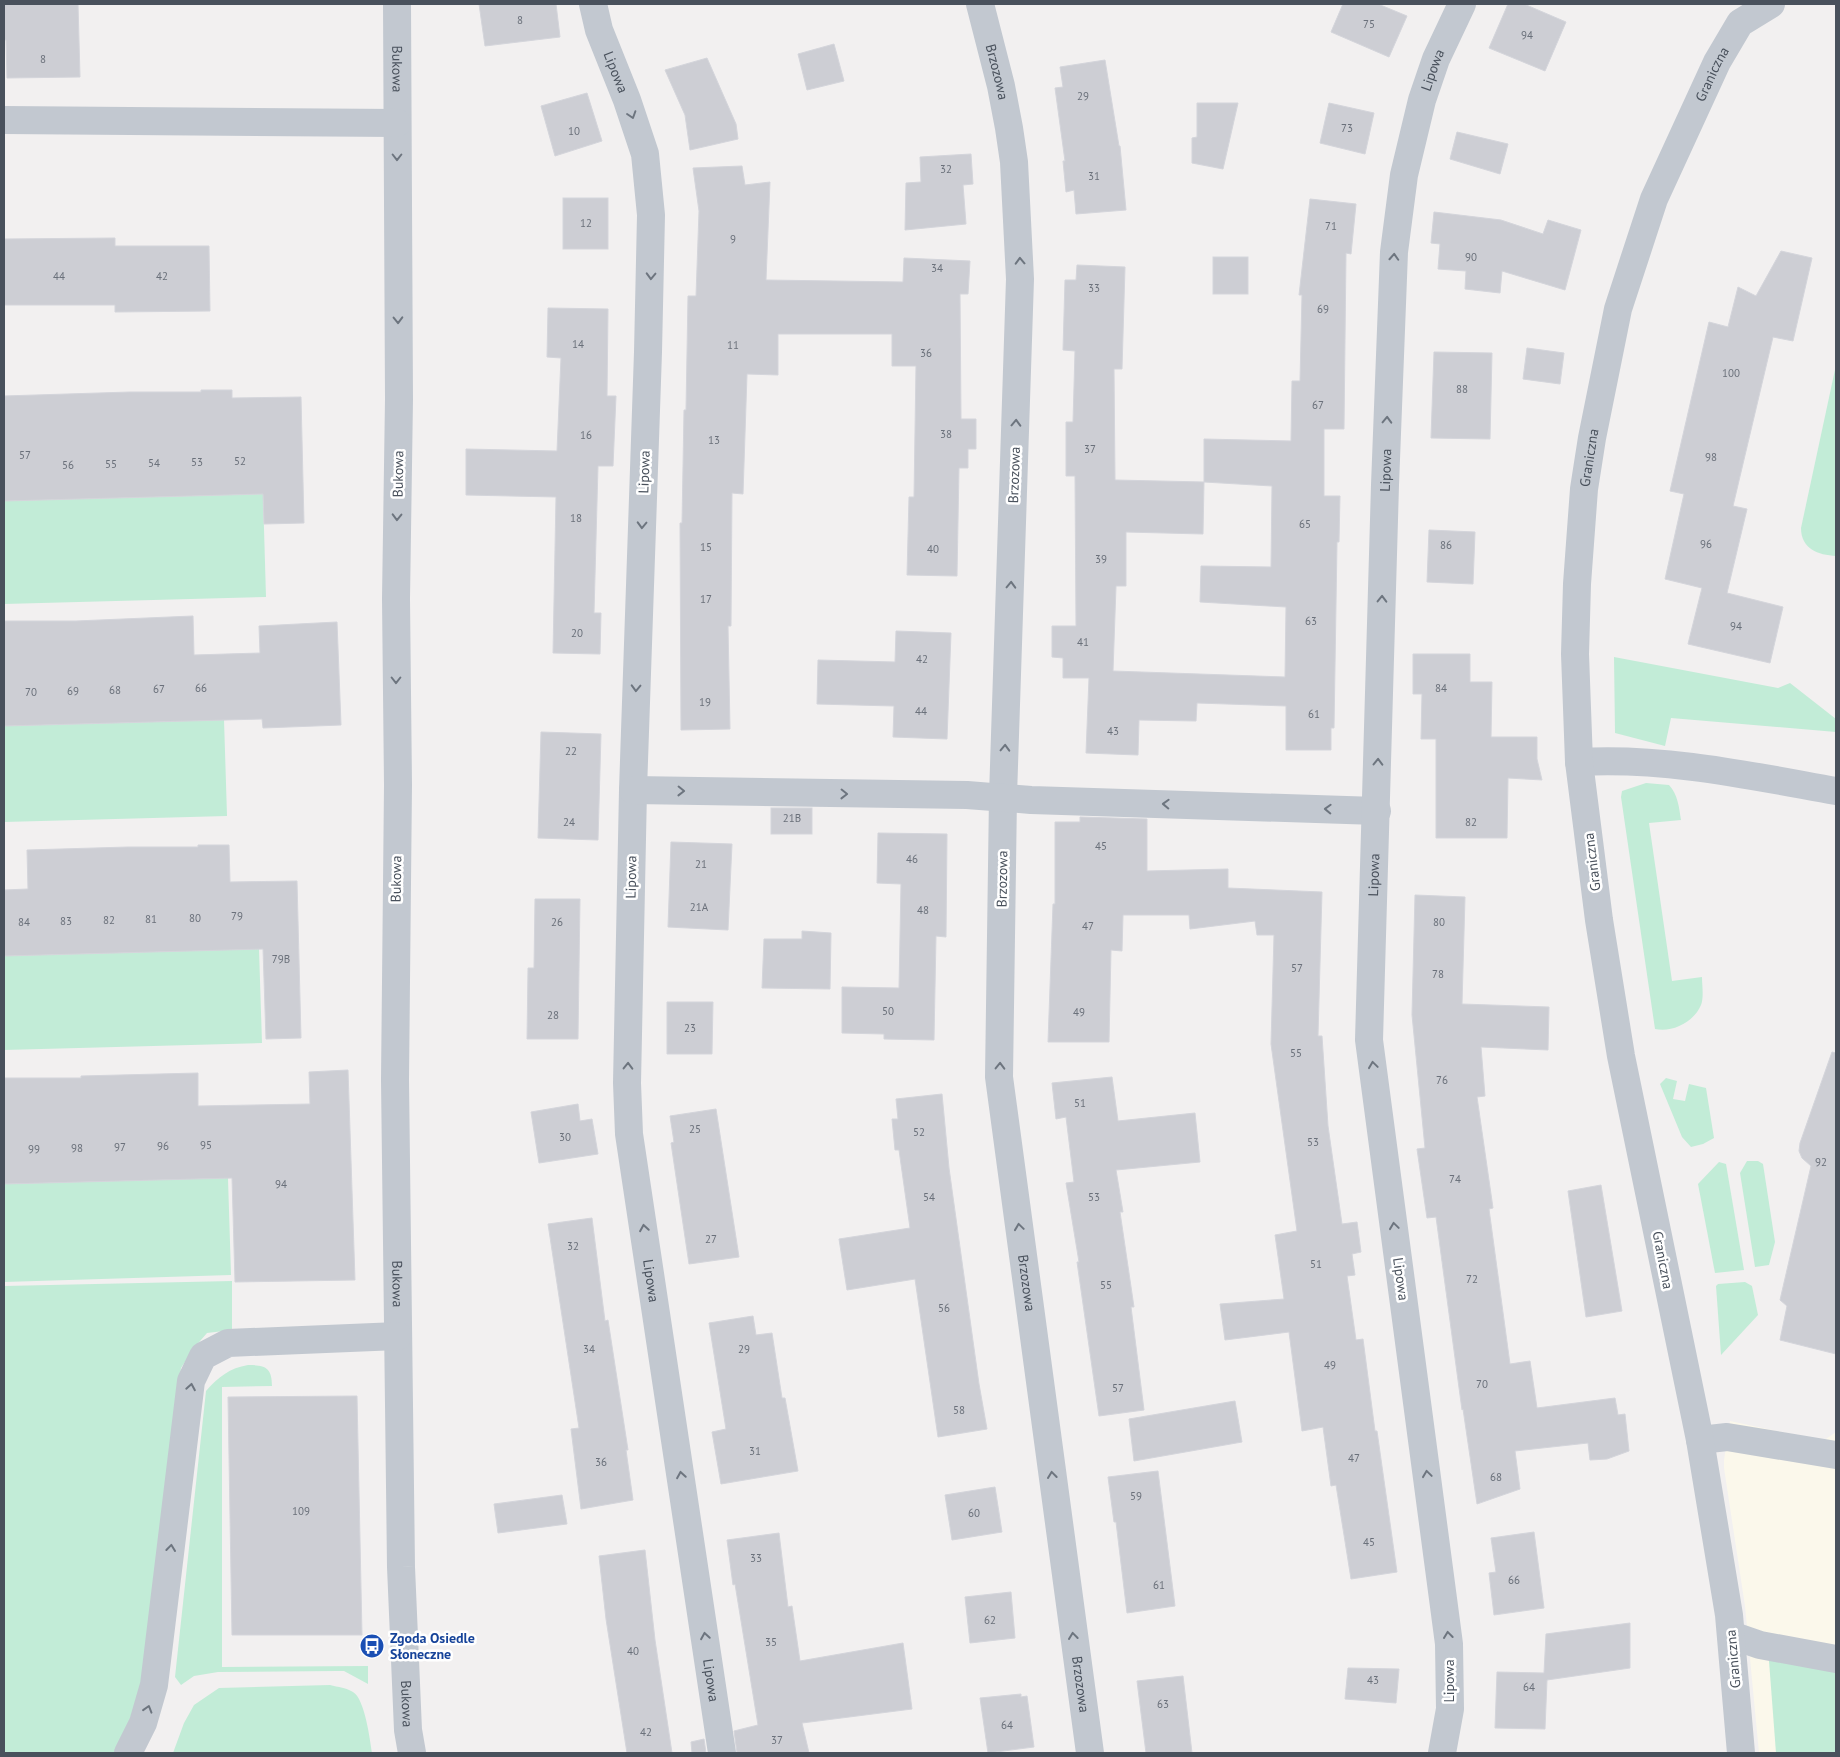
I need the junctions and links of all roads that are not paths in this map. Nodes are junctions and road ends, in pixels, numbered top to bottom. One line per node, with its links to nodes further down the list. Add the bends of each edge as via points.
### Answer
1 (397, 4): 7 (street, Bukowa)
2 (593, 4): 9 (street, Lipowa, one-way to 9, via 598,30 645,154 651,215)
3 (980, 4): 11 (street, Brzozowa, one-way to 3, via 1020,279 1014,162 1001,86)
4 (1462, 4): 12 (street, Lipowa, one-way to 4, via 1394,243 1404,175 1422,100 1436,59)
5 (1770, 4): 8 (street, Graniczna, via 1740,23 1717,62 1654,199 1618,309 1584,489 1575,654)
6 (4, 120): 7 (street)
7 (397, 124): 13 (street, Bukowa, one-way to 13, via 399,399 395,1080)
8 (1579, 762): 10 (street, via 1651,762 1751,775); 14 (street, Graniczna, via 1599,920 1621,1056)
9 (633, 790): 11 (street, one-way to 11); 20 (street, Lipowa, one-way to 9, via 629,1134 627,1083)
10 (1836, 791)
11 (1004, 796): 12 (street, one-way to 11, via 1031,800); 21 (street, Brzozowa, one-way to 11, via 999,1077)
12 (1377, 811): 22 (street, Lipowa, one-way to 12, via 1450,1709 1449,1644 1369,1040)
13 (398, 1336): 18 (street, one-way to 13, via 143,1723 154,1686 191,1381 203,1356 228,1343); 19 (street, Bukowa, via 403,1636)
14 (1700, 1440): 15 (street, via 1727,1437); 16 (street, Graniczna)
15 (1836, 1455)
16 (1731, 1635): 17 (street, via 1760,1645); 23 (street, Graniczna)
17 (1836, 1659)
18 (128, 1753)
19 (412, 1753)
20 (722, 1753)
21 (1090, 1753)
22 (1442, 1753)
23 (1741, 1753)

